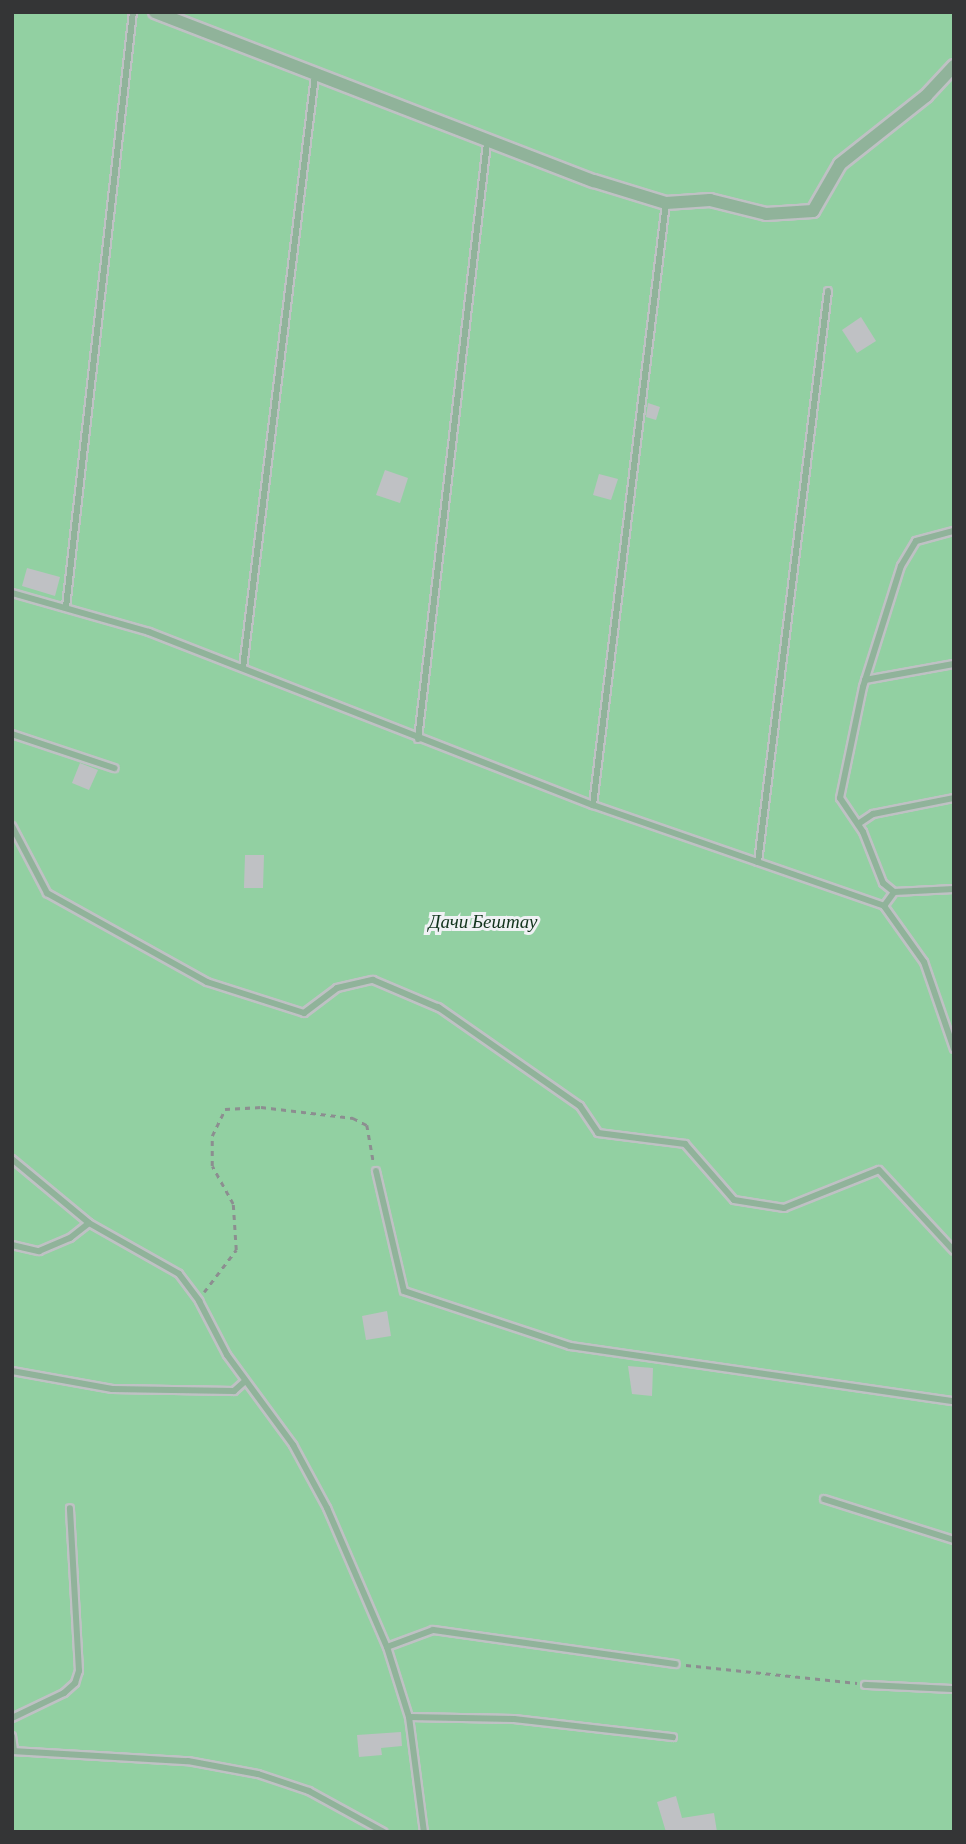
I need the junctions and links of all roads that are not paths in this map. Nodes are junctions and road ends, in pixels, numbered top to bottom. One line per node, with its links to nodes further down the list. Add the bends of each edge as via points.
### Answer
1 (133, 12): 10 (lane)
2 (155, 12): 4 (street)
3 (954, 66): 6 (street, via 926,96 840,164 813,212 766,214 710,200)
4 (315, 76): 5 (street); 12 (lane)
5 (487, 143): 6 (street); 15 (lane)
6 (666, 204): 18 (lane)
7 (828, 291): 21 (lane)
8 (954, 531): 13 (lane, via 916,541 901,566)
9 (12, 593): 10 (lane)
10 (66, 607): 12 (lane)
11 (954, 664): 13 (lane)
12 (243, 668): 15 (lane)
13 (865, 680): 19 (lane, via 840,797)
14 (12, 734): 16 (lane)
15 (418, 740): 18 (lane)
16 (114, 768)
17 (954, 798): 19 (lane, via 873,814)
18 (593, 805): 21 (lane)
19 (858, 824): 23 (lane, via 883,883)
20 (12, 826): 30 (lane, via 47,893 207,982 304,1013 337,988 373,979 440,1008 580,1107 598,1133 685,1144 734,1200 784,1208 879,1170)
21 (758, 862): 24 (lane)
22 (954, 890): 23 (lane)
23 (894, 892): 24 (lane)
24 (884, 906): 25 (lane, via 924,962)
25 (954, 1049)
26 (12, 1159): 28 (lane)
27 (376, 1171): 33 (lane, via 404,1291 570,1346)
28 (89, 1223): 29 (lane, via 70,1238 40,1251); 32 (lane, via 178,1274 199,1301)
29 (12, 1245)
30 (954, 1251)
31 (12, 1371): 32 (lane, via 113,1389 234,1391)
32 (244, 1381): 37 (lane, via 293,1445 327,1508)
33 (954, 1401)
34 (824, 1499): 36 (lane)
35 (70, 1508): 42 (lane, via 79,1671 64,1693)
36 (954, 1539)
37 (387, 1647): 38 (lane, via 433,1630); 41 (lane)
38 (676, 1664)
39 (865, 1685): 40 (lane)
40 (954, 1689)
41 (409, 1717): 44 (lane, via 514,1719); 47 (lane)
42 (12, 1718)
43 (12, 1736): 45 (lane)
44 (673, 1737)
45 (13, 1751): 46 (lane, via 188,1762 245,1771 309,1791)
46 (384, 1832)
47 (424, 1832)

